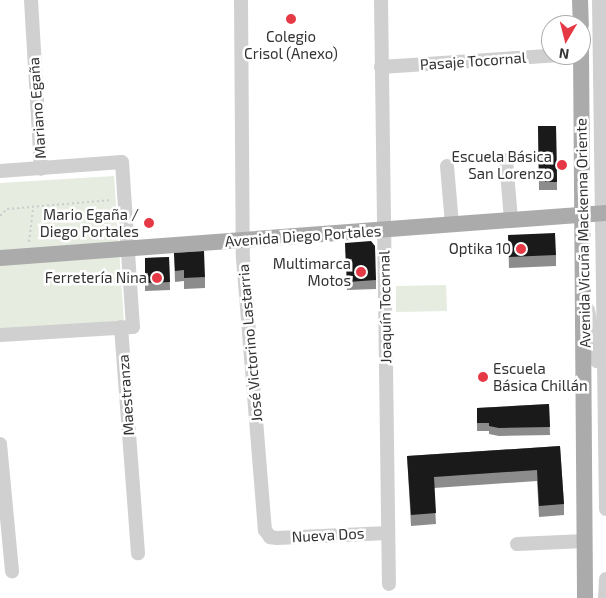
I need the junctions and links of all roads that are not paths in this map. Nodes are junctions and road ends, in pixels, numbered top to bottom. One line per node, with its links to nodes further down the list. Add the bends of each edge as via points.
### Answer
1 (31, 0): 12 (street, Mariano Egaña)
2 (241, 0): 19 (street, José Victorino Lastarria)
3 (381, 0): 9 (street, Joaquín Tocornal)
4 (580, 0): 6 (main road)
5 (598, 0): 15 (street)
6 (581, 15)
7 (541, 57): 9 (street, Pasaje Tocornal)
8 (581, 65): 14 (main road, Avenida Vicuña Mackenna Oriente)
9 (382, 67): 18 (street, Joaquín Tocornal)
10 (506, 160): 16 (street)
11 (448, 166): 17 (street)
12 (41, 169): 13 (street); 20 (street, Mariano Egaña, via 122,162)
13 (0, 171)
14 (583, 213): 15 (main road, Avenida Diego Portales); 16 (main road, Avenida Diego Portales); 22 (main road, Avenida Vicuña Mackenna Oriente)
15 (604, 213): 25 (street)
16 (511, 219): 17 (main road, Avenida Diego Portales)
17 (452, 224): 18 (main road, Avenida Diego Portales)
18 (384, 231): 19 (main road, Avenida Diego Portales); 28 (street, Joaquín Tocornal)
19 (243, 240): 20 (main road, Avenida Diego Portales); 29 (street, José Victorino Lastarria)
20 (127, 249): 21 (main road, Avenida Diego Portales); 23 (street, via 133,326)
21 (0, 258)
22 (584, 285): 25 (street); 30 (main road, Avenida Vicuña Mackenna Oriente)
23 (121, 327): 24 (street); 32 (street, Maestranza)
24 (0, 335)
25 (604, 405): 27 (street)
26 (0, 444): 33 (street)
27 (606, 509)
28 (388, 532): 29 (street, Nueva Dos, via 277,538); 35 (street, Joaquín Tocornal)
29 (268, 535)
30 (586, 541): 31 (street); 36 (main road, Avenida Vicuña Mackenna Oriente)
31 (517, 544)
32 (138, 553)
33 (12, 571)
34 (606, 579): 37 (street)
35 (389, 584)
36 (585, 598)
37 (605, 598)

